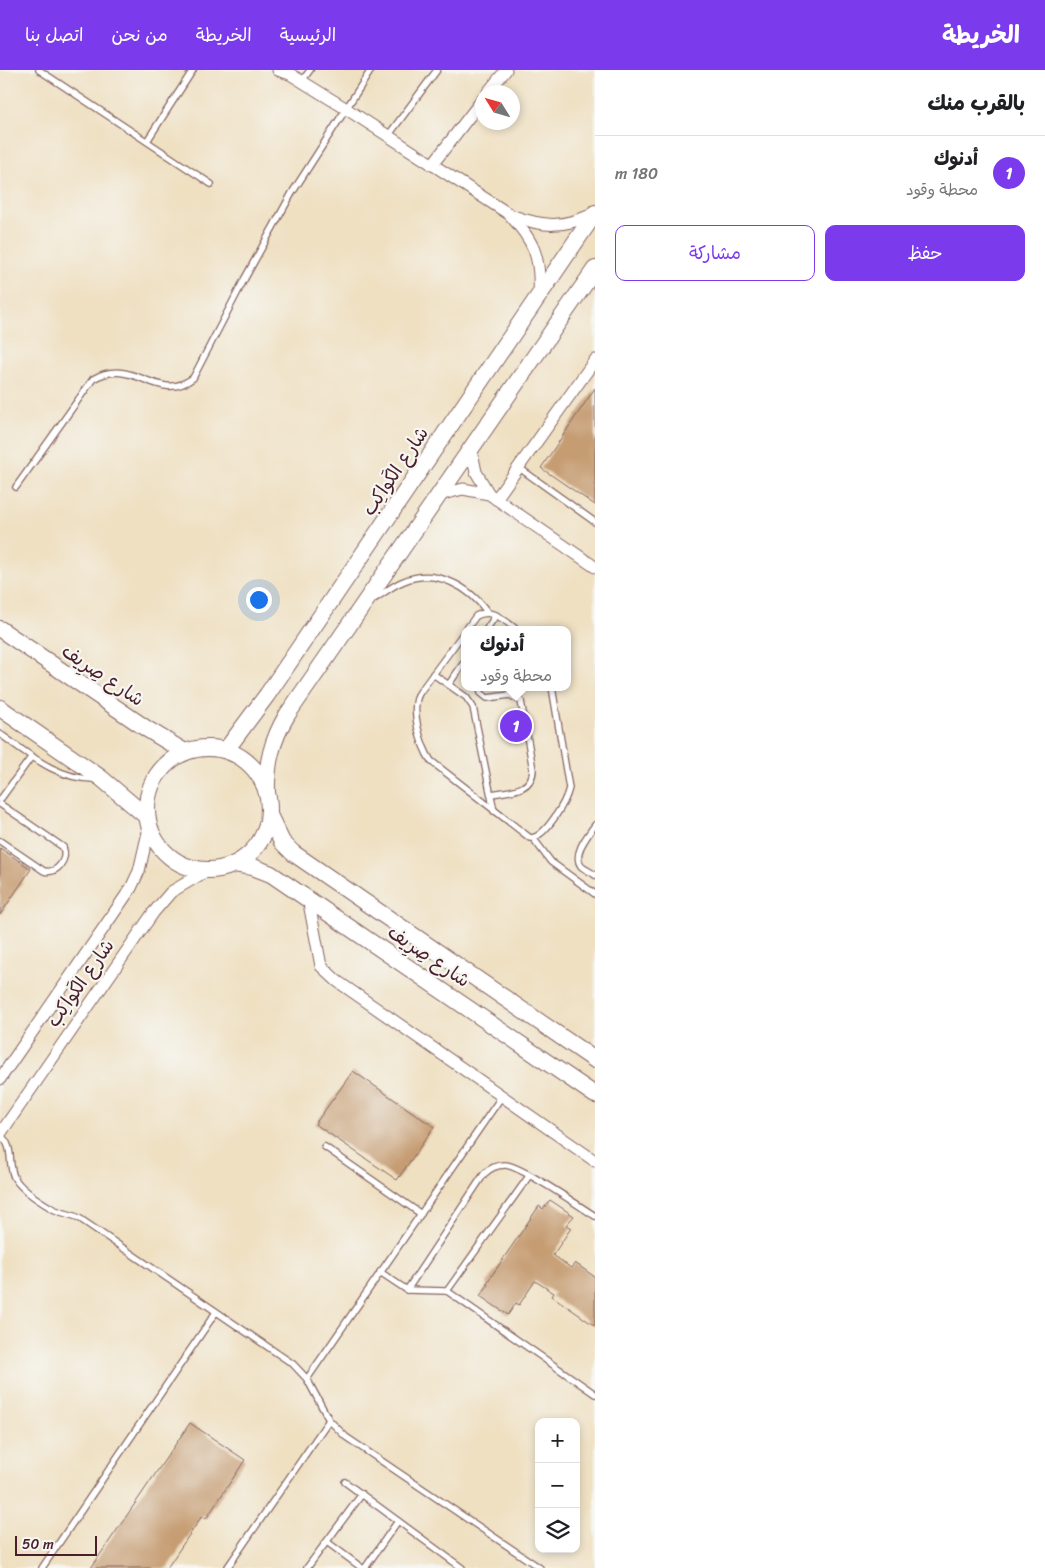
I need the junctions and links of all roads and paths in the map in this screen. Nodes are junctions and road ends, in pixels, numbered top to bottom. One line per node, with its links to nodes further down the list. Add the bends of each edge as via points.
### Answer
1 (39, 70): 13 (lane)
2 (193, 70): 13 (lane)
3 (310, 70): 8 (lane)
4 (371, 70): 10 (lane)
5 (437, 70): 12 (lane)
6 (506, 70): 9 (street)
7 (285, 71): 8 (street)
8 (302, 81): 10 (street)
9 (494, 85)
10 (345, 108): 12 (street); 23 (lane, via 292,193 193,378 174,388 117,370 93,379)
11 (475, 109): 14 (street)
12 (388, 136): 14 (street)
13 (146, 141): 15 (lane)
14 (432, 164): 16 (street)
15 (211, 184)
16 (509, 214): 17 (street, via 552,226 574,223); 19 (street, via 536,250 540,271)
17 (595, 214): 19 (main road, شارع الكَواكِب)
18 (595, 269): 21 (main road)
19 (539, 294): 43 (main road, شارع الكَواكِب, via 267,695)
20 (595, 360): 22 (street)
21 (471, 447): 24 (main road); 25 (street, via 476,472)
22 (518, 467): 25 (street); 26 (lane)
23 (16, 487)
24 (438, 496): 25 (street, via 463,488); 28 (main road)
25 (492, 496): 27 (street)
26 (595, 522)
27 (595, 567)
28 (361, 607): 29 (lane, via 402,582 427,576 453,582); 47 (main road, via 279,729 268,761)
29 (488, 613): 30 (lane); 31 (lane, via 480,614)
30 (496, 615): 32 (lane); 33 (lane)
31 (467, 626)
32 (489, 626)
33 (511, 626)
34 (0, 629): 44 (main road, شارع صِرِيف)
35 (461, 635): 37 (lane)
36 (461, 667): 38 (lane)
37 (433, 674): 38 (lane); 50 (lane, via 417,696 414,706 428,756)
38 (449, 684): 48 (lane, via 473,706)
39 (481, 691): 48 (lane, via 487,698 510,696 521,701 533,770 530,781 523,788)
40 (553, 691): 54 (lane, via 569,788 563,804 542,834)
41 (0, 708): 46 (main road)
42 (0, 734): 45 (lane)
43 (226, 750): 44 (main road, via 198,748); 47 (main road, via 252,767)
44 (185, 752): 52 (main road, via 171,760 156,778 147,801)
45 (32, 756): 46 (lane, via 68,775); 49 (lane)
46 (101, 778): 52 (main road)
47 (267, 794): 51 (main road)
48 (491, 794): 50 (lane)
49 (0, 802): 55 (lane, via 63,847 64,857 56,870 44,871)
50 (494, 811): 54 (lane, via 524,835)
51 (269, 815): 56 (main road, via 261,839 245,858); 61 (main road, شارع صِرِيف, via 282,842 293,853)
52 (148, 822): 57 (main road, via 158,845 172,858 189,867); 64 (street, شارع الكَواكِب, via 139,871 131,888)
53 (595, 825): 58 (lane, via 581,846 578,857 581,865)
54 (534, 838): 59 (lane, via 550,862)
55 (0, 841)
56 (234, 864): 57 (main road); 60 (main road, شارع صِرِيف, via 272,874)
57 (208, 870): 67 (street, شارع الكَواكِب, via 183,883 157,908)
58 (595, 875)
59 (595, 894)
60 (308, 898): 65 (main road, شارع صِرِيف); 66 (street, via 321,966 337,981)
61 (564, 1039): 62 (lane); 63 (main road, شارع صِرِيف)
62 (595, 1052)
63 (595, 1060)
64 (0, 1079)
65 (595, 1095)
66 (502, 1096): 69 (street); 71 (lane)
67 (0, 1134): 76 (lane, via 9,1145 12,1170 22,1187 55,1210 79,1218)
68 (325, 1147): 71 (lane)
69 (595, 1161)
70 (529, 1176): 72 (lane); 74 (lane, via 506,1165 491,1167); 75 (lane)
71 (421, 1214): 73 (lane)
72 (595, 1216)
73 (380, 1272): 74 (lane); 77 (lane)
74 (407, 1290): 75 (lane)
75 (447, 1291): 78 (lane)
76 (216, 1312): 77 (lane, via 293,1364); 85 (lane)
77 (307, 1379): 79 (lane)
78 (595, 1394)
79 (329, 1420): 84 (lane, via 346,1436); 86 (lane)
80 (345, 1482): 81 (lane)
81 (362, 1494): 82 (lane); 83 (lane)
82 (398, 1521): 88 (lane); 89 (lane)
83 (327, 1542): 87 (lane); 88 (lane)
84 (538, 1567)
85 (42, 1568)
86 (227, 1568)
87 (307, 1568)
88 (364, 1568)
89 (462, 1568)

